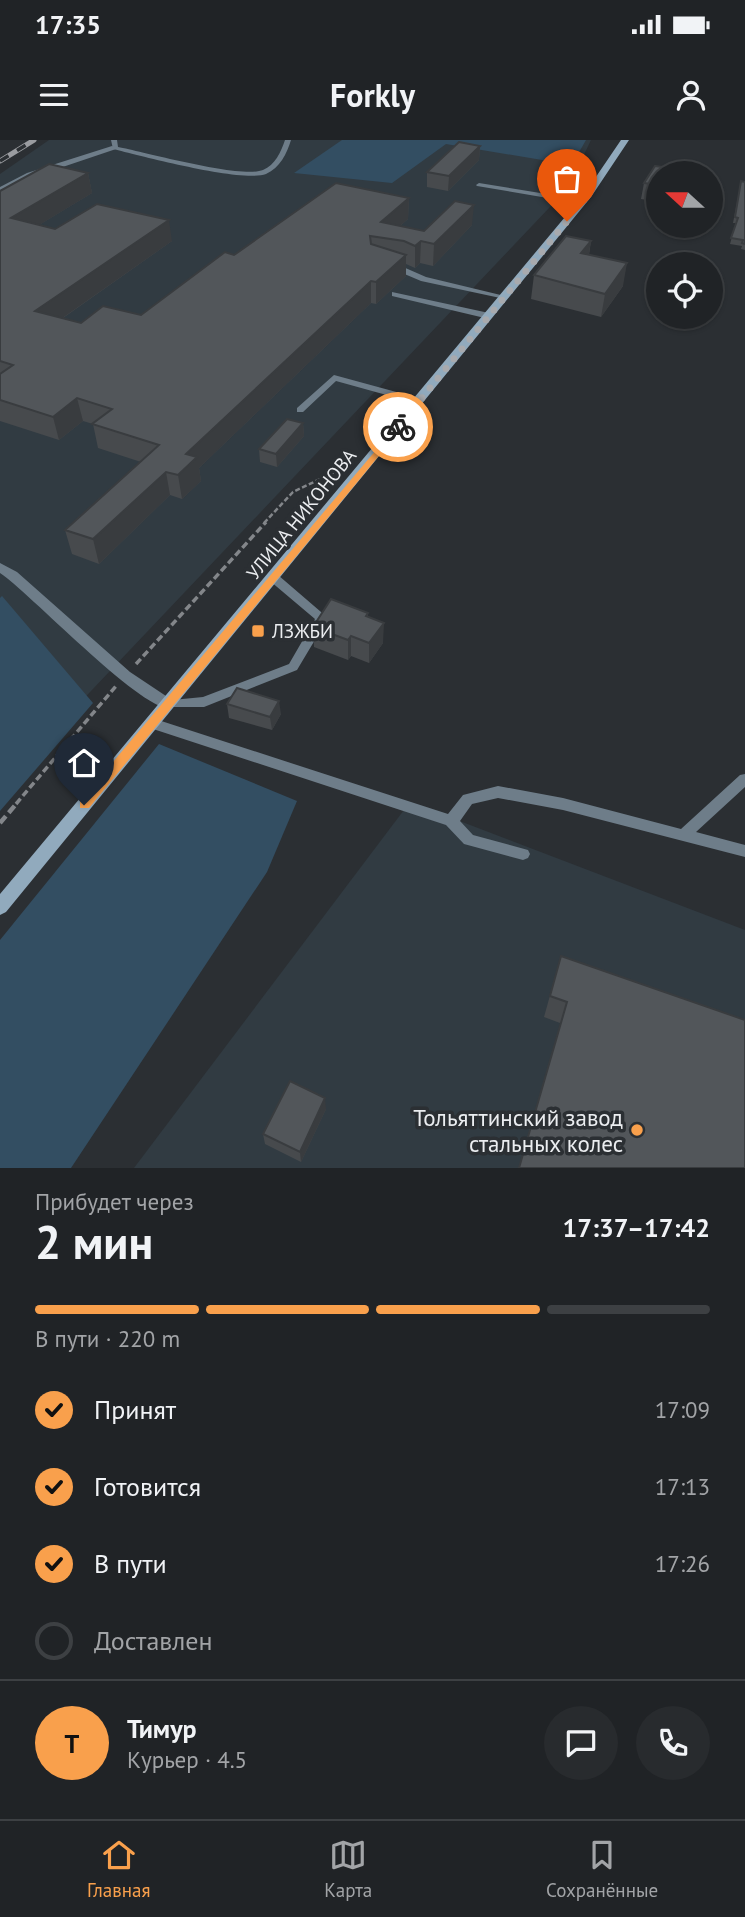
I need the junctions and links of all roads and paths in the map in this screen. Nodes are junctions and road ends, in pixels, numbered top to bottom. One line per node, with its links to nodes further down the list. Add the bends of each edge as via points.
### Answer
1 (288, 140): 3 (lane, via 280,160 262,173 231,172)
2 (625, 140): 6 (main road, УЛИЦА НИКОНОВА)
3 (114, 144): 5 (street, via 30,174)
4 (479, 185): 6 (lane)
5 (0, 190)
6 (583, 202): 9 (main road, УЛИЦА НИКОНОВА)
7 (375, 261): 9 (lane, via 424,279)
8 (395, 294): 10 (lane)
9 (505, 297): 10 (main road, УЛИЦА НИКОНОВА)
10 (489, 316): 11 (main road, УЛИЦА НИКОНОВА)
11 (419, 401): 12 (lane, via 334,377); 15 (main road, УЛИЦА НИКОНОВА)
12 (300, 410)
13 (349, 465): 16 (path, via 293,492)
14 (0, 567): 16 (street)
15 (274, 578): 17 (main road, УЛИЦА НИКОНОВА); 17 (lane, via 322,618 293,667 204,702)
16 (125, 676): 17 (street); 21 (path)
17 (167, 704): 18 (main road, УЛИЦА НИКОНОВА)
18 (152, 723): 20 (lane); 25 (main road, УЛИЦА НИКОНОВА)
19 (745, 779): 22 (lane)
20 (451, 821): 22 (lane, via 468,799 498,792); 24 (lane, via 469,840)
21 (0, 823)
22 (684, 835): 23 (lane)
23 (745, 851)
24 (523, 854)
25 (0, 907)

